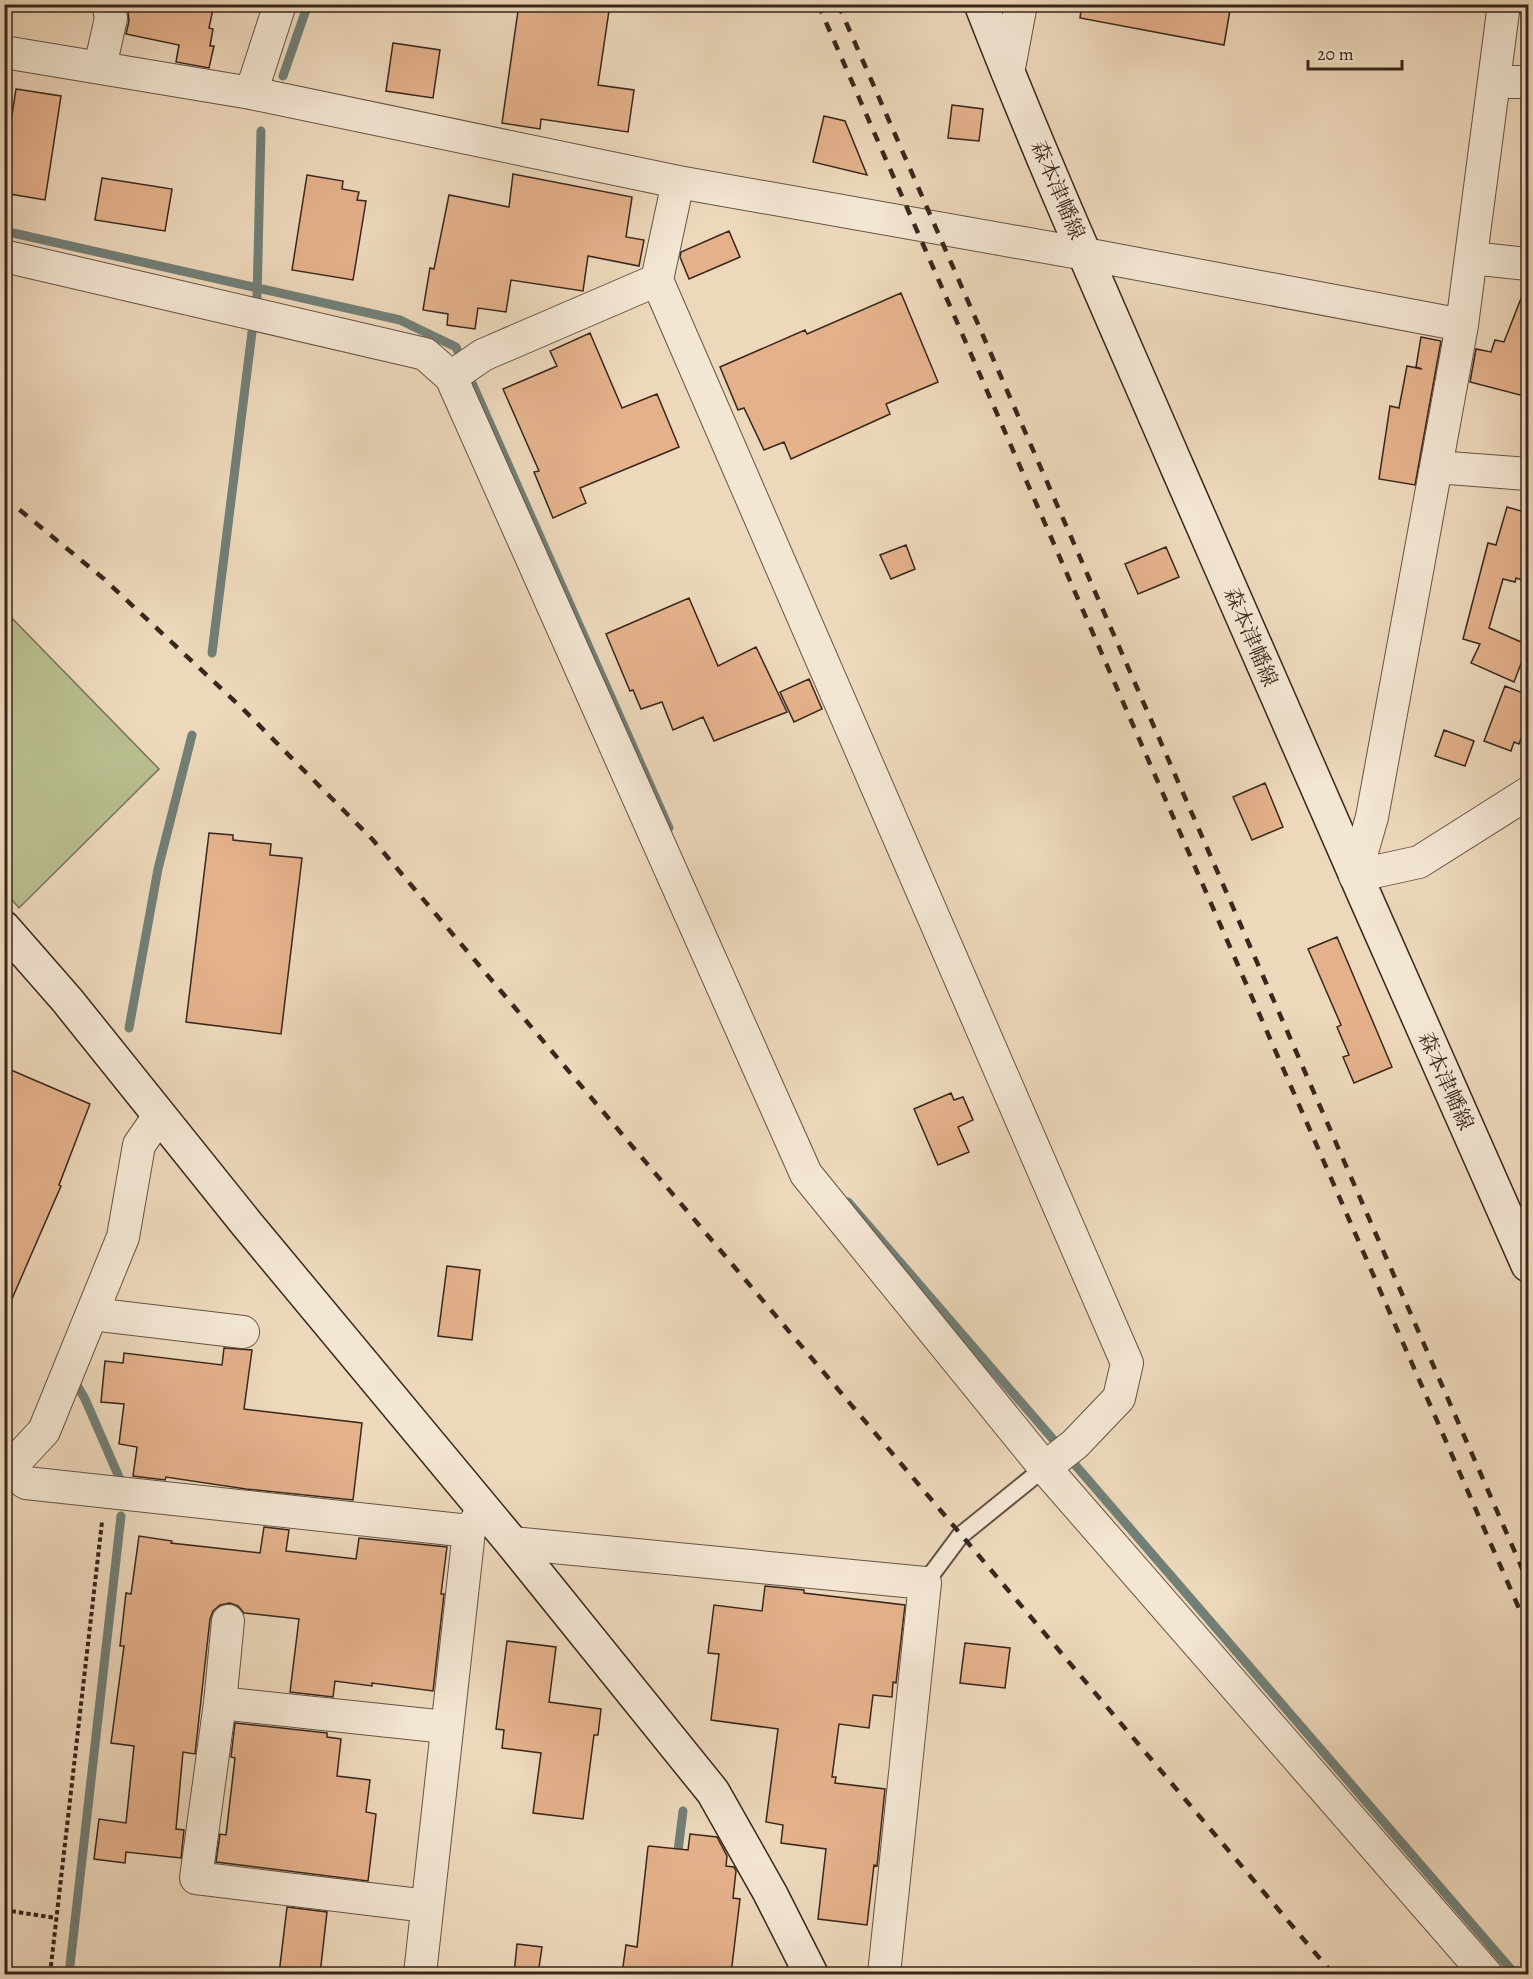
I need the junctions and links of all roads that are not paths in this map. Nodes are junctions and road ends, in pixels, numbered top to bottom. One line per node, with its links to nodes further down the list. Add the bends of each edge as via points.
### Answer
1 (108, 4): 7 (street, via 111,18)
2 (280, 4): 11 (street)
3 (981, 4): 8 (main road, 森本津幡線)
4 (1021, 4): 8 (street)
5 (1504, 4): 9 (street)
6 (4, 52): 7 (street)
7 (100, 68): 11 (street)
8 (1008, 72): 13 (main road, 森本津幡線)
9 (1494, 82): 10 (street); 15 (street)
10 (1528, 82)
11 (251, 93): 12 (street)
12 (678, 182): 13 (street); 17 (street)
13 (1085, 254): 18 (street); 23 (main road, 森本津幡線)
14 (4, 255): 19 (street, via 425,354)
15 (1471, 258): 16 (street); 18 (street)
16 (1528, 264)
17 (657, 280): 19 (street, via 483,355); 29 (street, via 1127,1363 1119,1398)
18 (1462, 325): 20 (street)
19 (454, 375): 29 (street, via 806,1174)
20 (1436, 467): 21 (street); 23 (street, via 1372,818)
21 (1528, 474)
22 (1528, 793): 23 (street, via 1419,862)
23 (1355, 876): 26 (main road, 森本津幡線)
24 (4, 928): 25 (main road)
25 (159, 1116): 27 (street, via 140,1144 123,1237); 31 (main road)
26 (1528, 1265)
27 (92, 1314): 28 (street); 30 (street, via 44,1431)
28 (243, 1332)
29 (1048, 1466): 33 (lane, via 960,1536); 41 (street)
30 (7, 1472): 31 (street, via 26,1483)
31 (476, 1521): 32 (main road); 36 (street)
32 (512, 1543): 33 (street); 39 (main road, via 713,1792)
33 (925, 1583): 40 (street)
34 (228, 1621): 35 (street)
35 (220, 1703): 36 (street); 37 (street, via 196,1878)
36 (446, 1727): 37 (street)
37 (427, 1906): 38 (street)
38 (420, 1974)
39 (811, 1974)
40 (884, 1974)
41 (1486, 1974)

